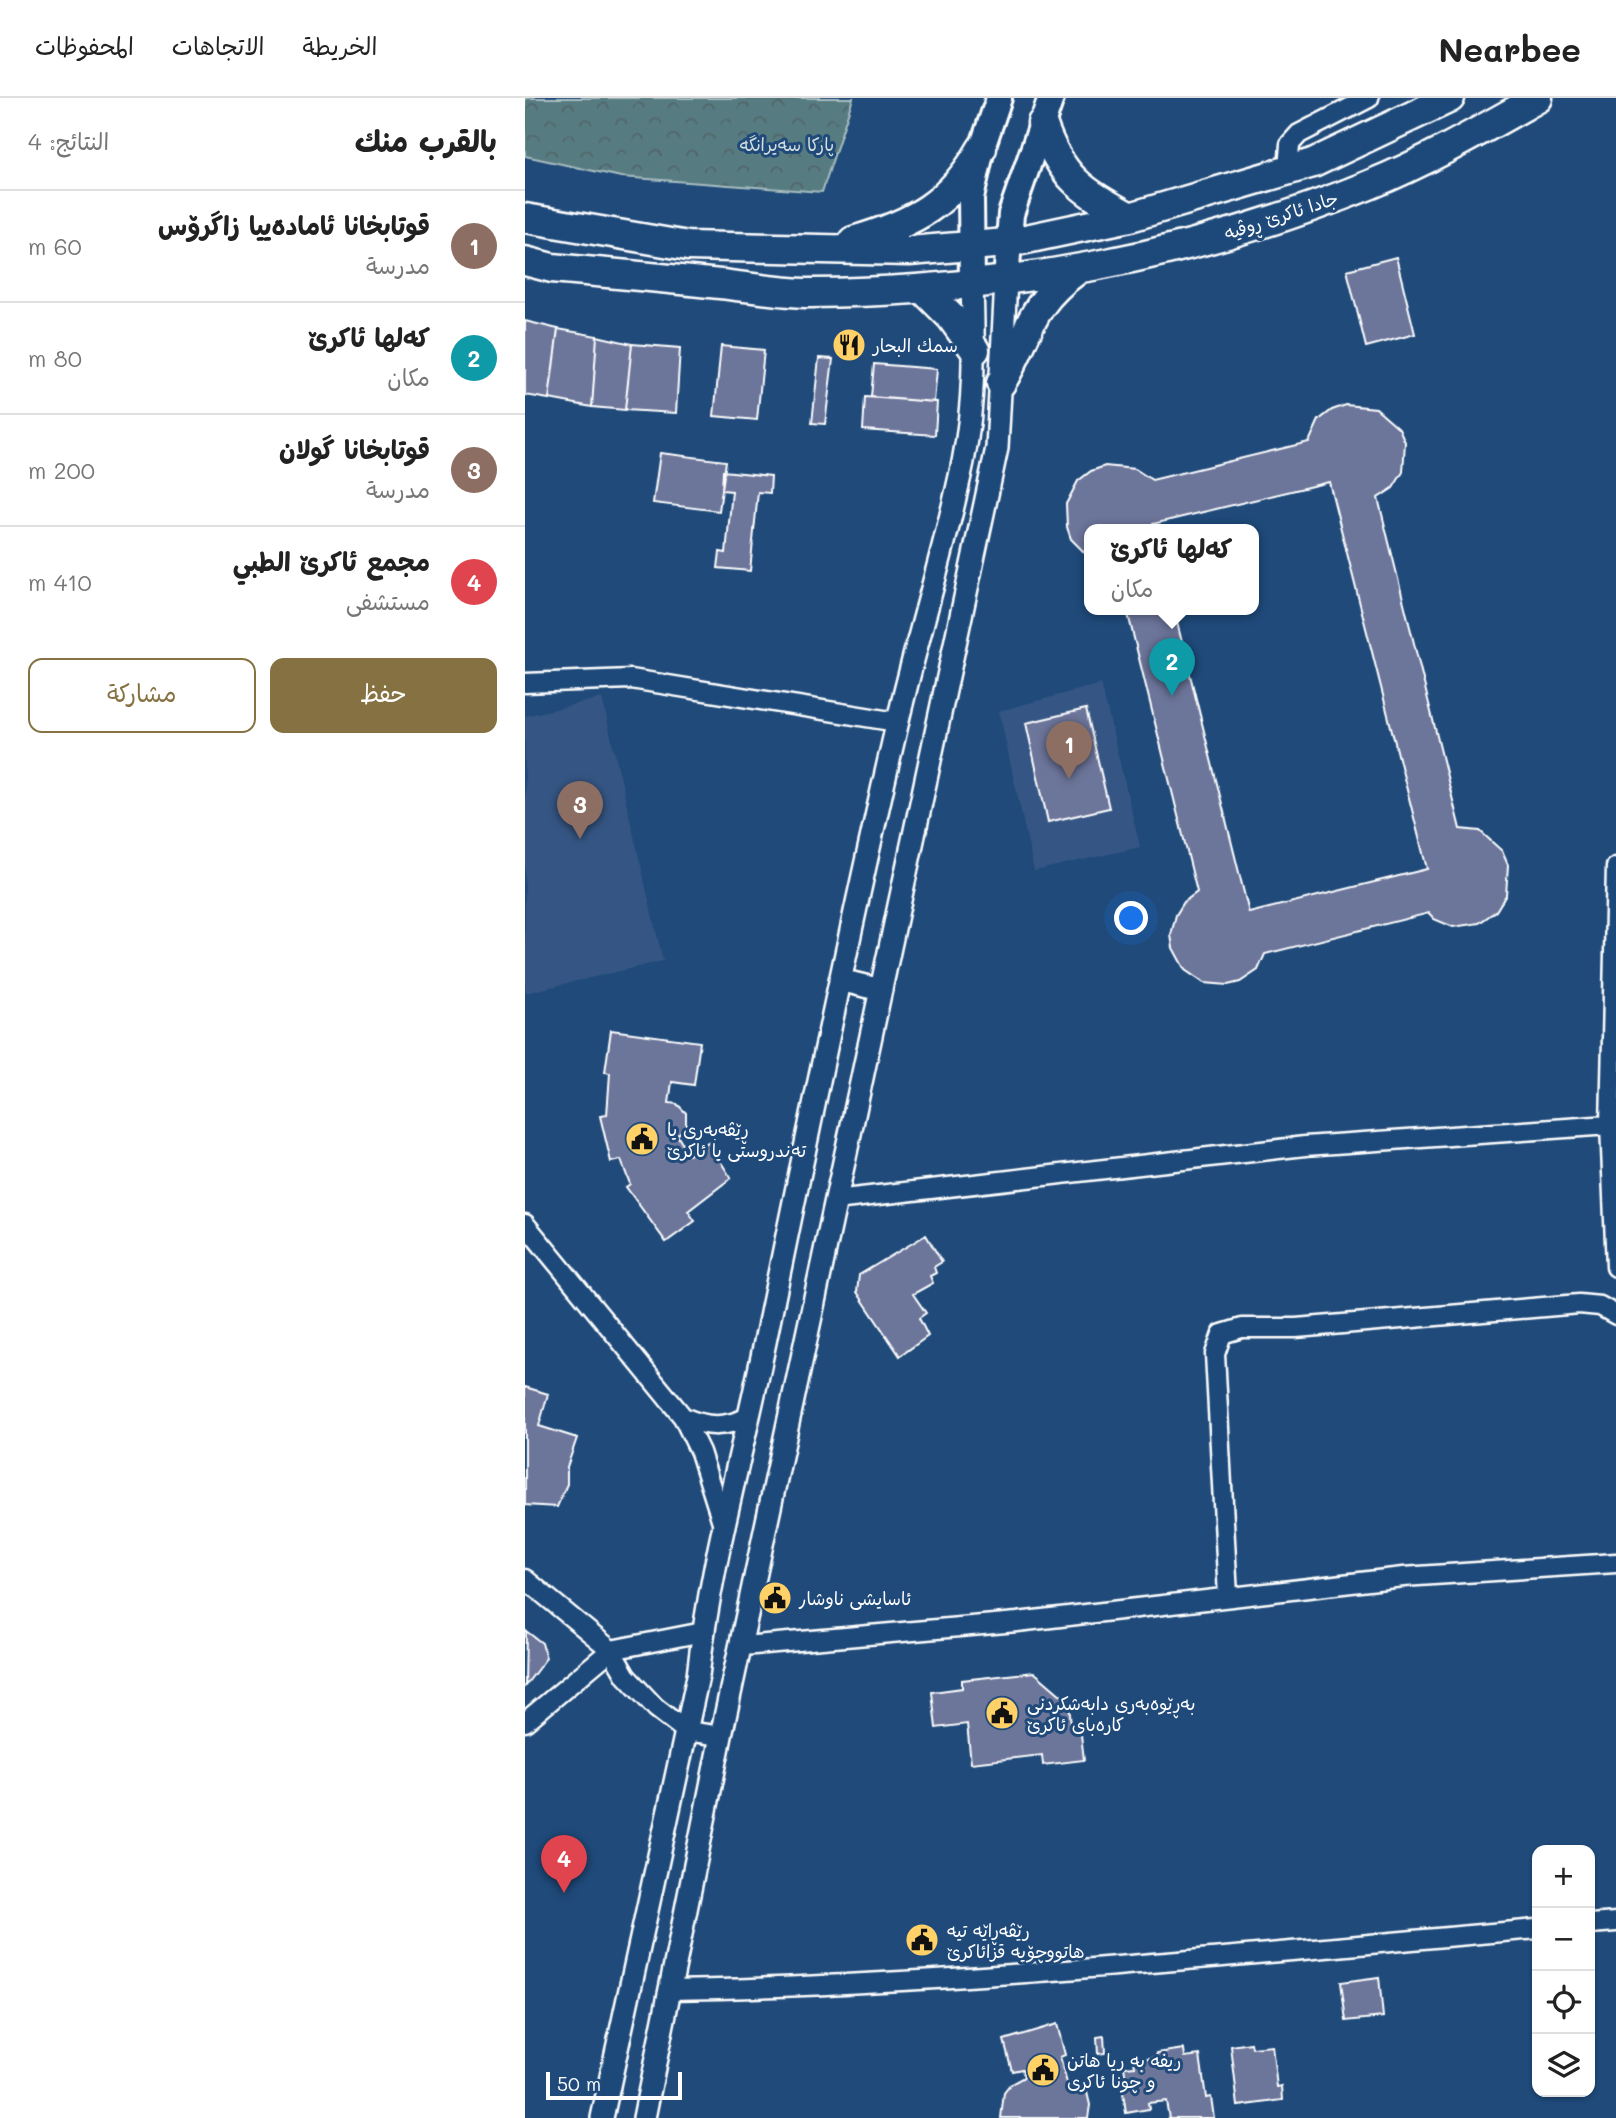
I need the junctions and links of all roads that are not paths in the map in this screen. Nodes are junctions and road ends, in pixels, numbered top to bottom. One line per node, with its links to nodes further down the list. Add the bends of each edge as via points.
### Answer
1 (999, 98): 6 (main road)
2 (1369, 98): 7 (street, via 1299,134 1290,144)
3 (1450, 98): 7 (highway, via 1324,158)
4 (1538, 98): 14 (highway, جادا ئاکرێ ڕوڤیە, via 1440,153 1369,185 1251,227)
5 (1047, 110): 8 (highway, via 1053,154 1071,179); 10 (main road, via 1011,214)
6 (982, 148): 11 (main road, via 971,198); 12 (highway, via 954,188 925,213 896,228)
7 (1288, 170): 8 (highway)
8 (1130, 218): 10 (highway)
9 (525, 219): 12 (highway, via 660,243)
10 (1007, 243): 11 (highway); 15 (main road)
11 (972, 246): 12 (highway, via 909,251); 16 (main road)
12 (832, 247)
13 (525, 261): 17 (highway, جادا ئاکرێ ڕوڤیە, via 552,268 807,293)
14 (1079, 269): 15 (highway, جادا ئاکرێ ڕوڤیە); 19 (highway, via 1039,305)
15 (1006, 281): 16 (highway, جادا ئاکرێ ڕوڤیە); 19 (street)
16 (972, 284): 17 (highway, جادا ئاکرێ ڕوڤیە); 18 (street)
17 (923, 289): 18 (highway)
18 (975, 350): 21 (street, via 963,461)
19 (1001, 383): 25 (street, via 997,448)
20 (525, 683): 21 (street, via 631,679)
21 (897, 722): 24 (street)
22 (1616, 867): 23 (street)
23 (1615, 976): 26 (street)
24 (840, 980): 25 (street); 31 (street)
25 (881, 990): 27 (street)
26 (1610, 1125): 27 (street, via 1305,1146); 29 (street)
27 (835, 1200): 38 (street)
28 (525, 1224): 32 (street)
29 (1616, 1267)
30 (1616, 1315): 36 (street, via 1600,1306 1579,1304 1296,1328 1242,1328 1222,1334 1215,1354)
31 (750, 1416): 32 (street, via 716,1427); 33 (street)
32 (683, 1417): 33 (street, via 700,1452)
33 (723, 1525): 37 (street)
34 (1616, 1563): 36 (street, via 1403,1577)
35 (525, 1579): 39 (street)
36 (1228, 1596): 38 (street, via 1017,1622)
37 (703, 1632): 39 (street); 41 (street)
38 (743, 1646): 42 (street)
39 (611, 1650): 40 (street); 41 (street, via 656,1708)
40 (525, 1722)
41 (686, 1731): 42 (street); 47 (street)
42 (721, 1736): 46 (street)
43 (1616, 1922): 44 (street)
44 (1595, 1924)
45 (1532, 1929): 46 (street, via 1068,1971 836,1987)
46 (670, 1990): 48 (street)
47 (602, 2118)
48 (644, 2118)

